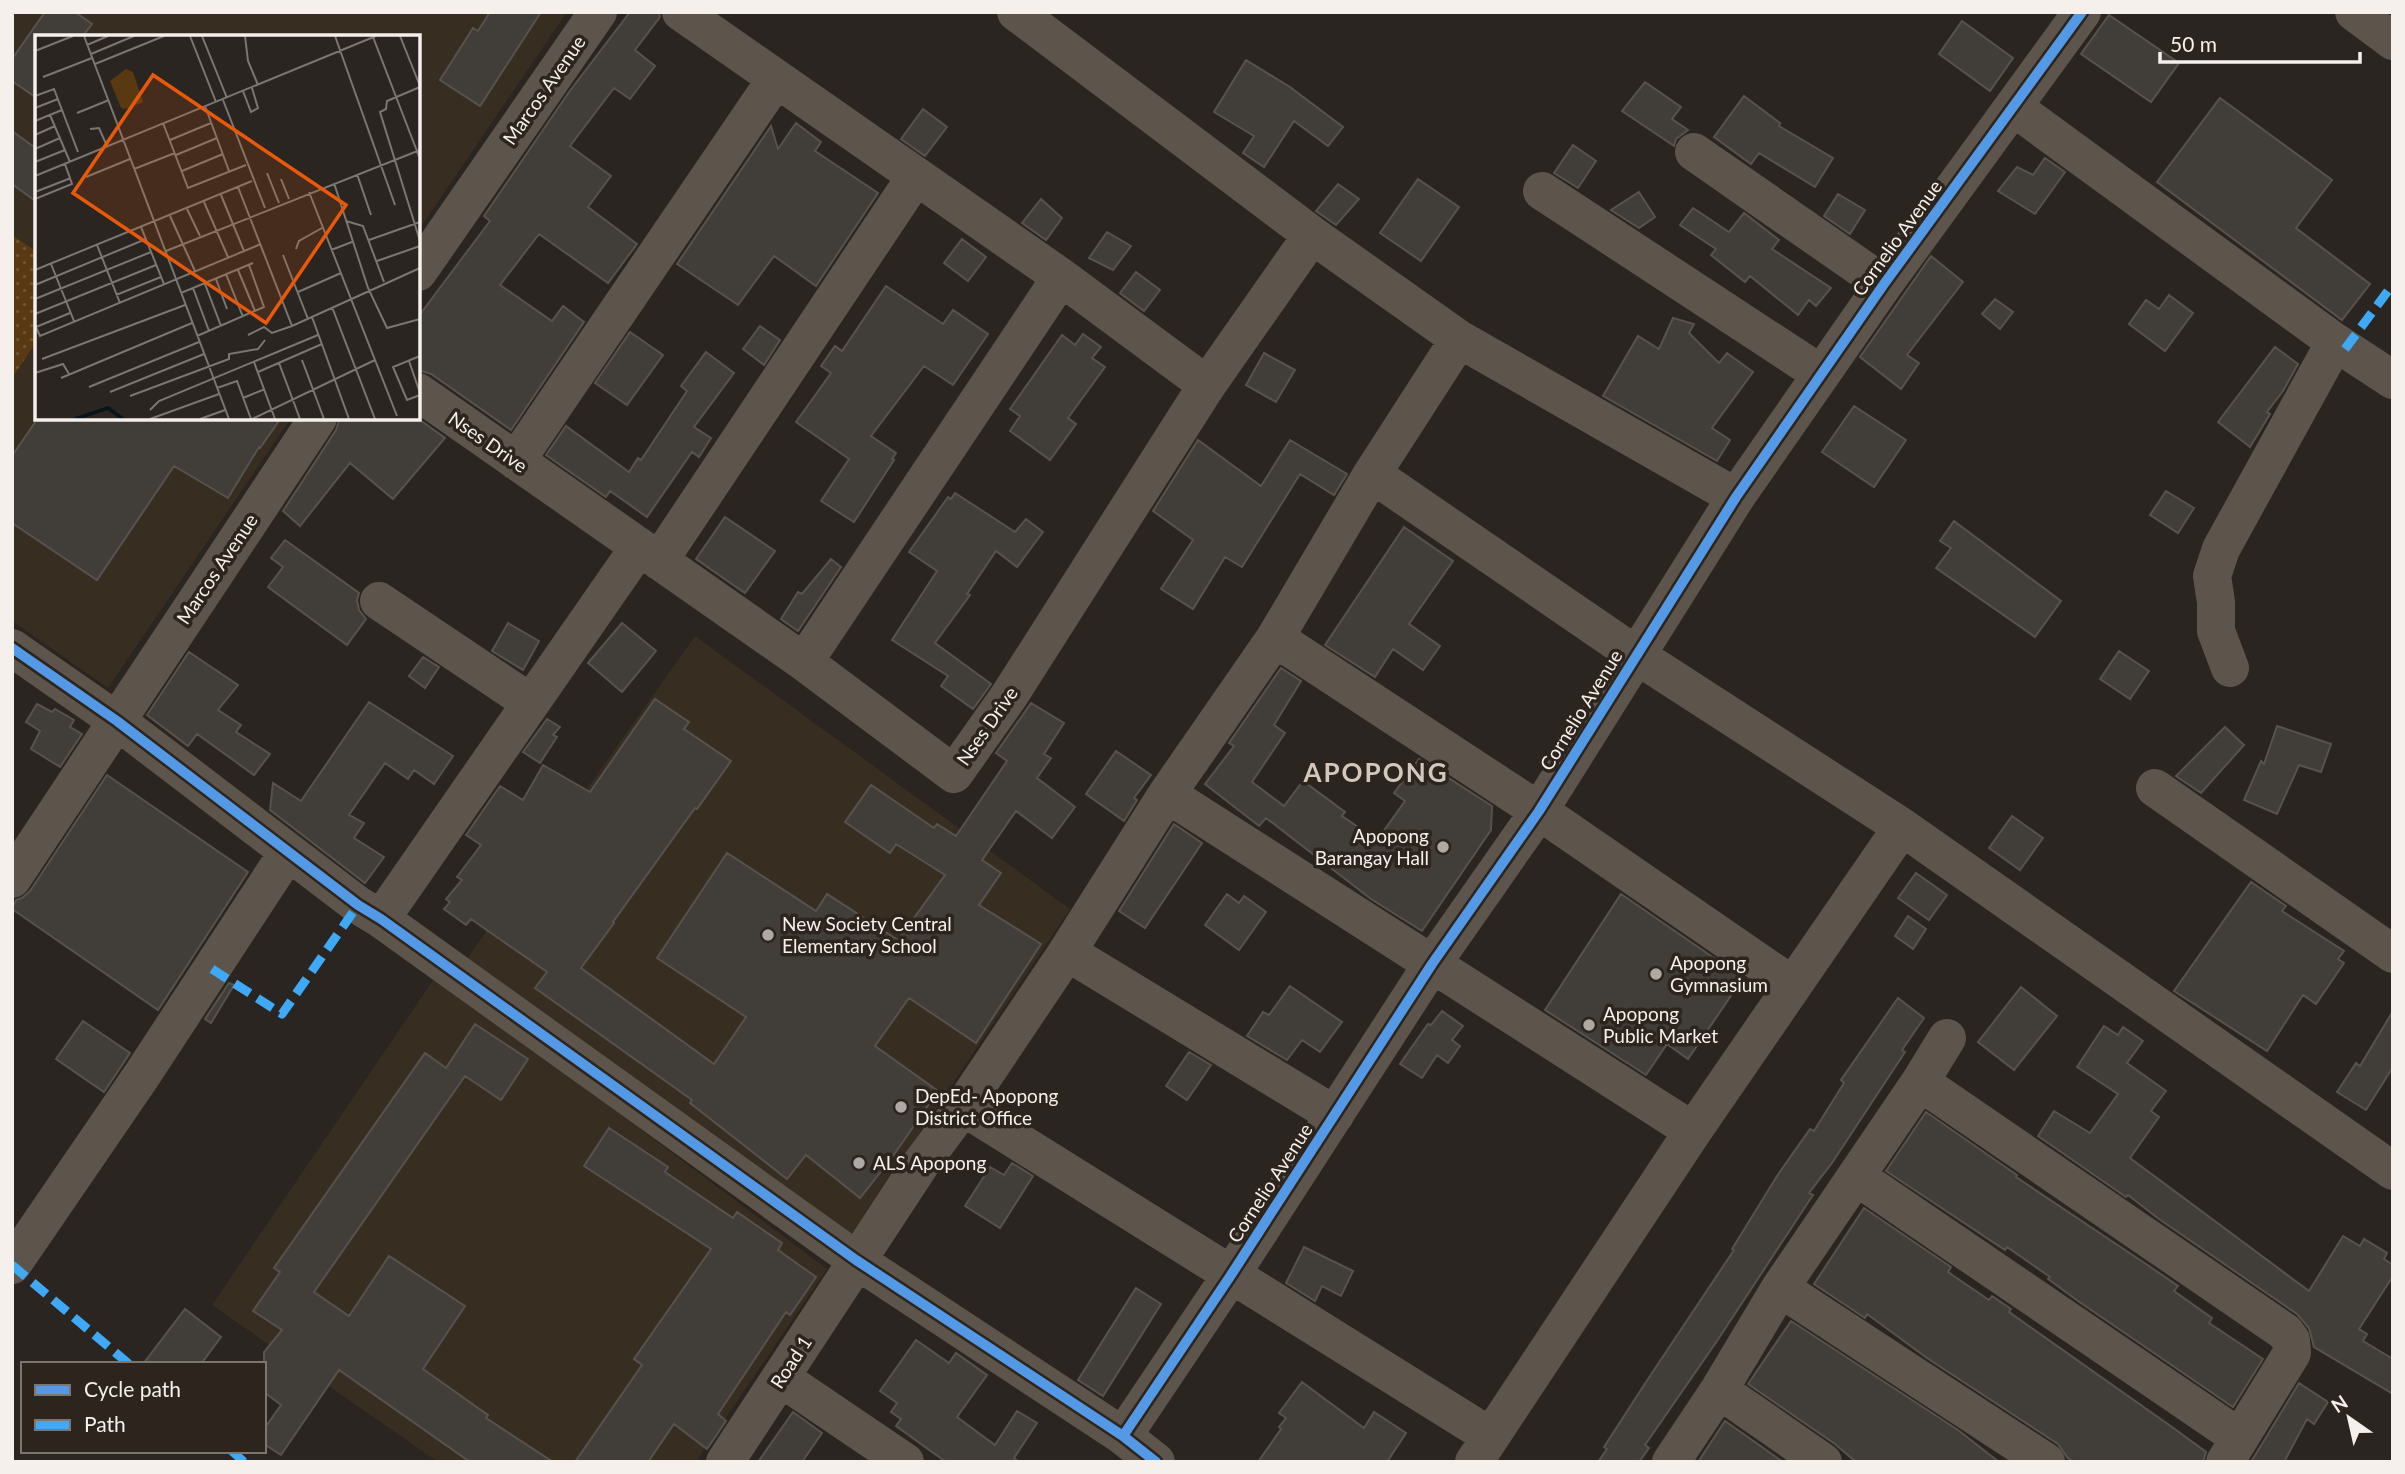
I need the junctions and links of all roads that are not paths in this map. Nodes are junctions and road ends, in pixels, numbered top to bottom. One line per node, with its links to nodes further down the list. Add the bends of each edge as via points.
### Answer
1 (598, 12): 13 (street, Marcos Avenue)
2 (681, 12): 7 (street)
3 (1016, 12): 12 (street)
4 (2082, 12): 8 (street, Cornelio Avenue)
5 (2354, 12): 6 (street)
6 (2393, 41)
7 (776, 79): 10 (street); 23 (street)
8 (2013, 107): 15 (street, Cornelio Avenue); 17 (street)
9 (1694, 152): 15 (street)
10 (916, 176): 14 (street); 26 (street)
11 (1542, 191): 18 (street)
12 (1312, 235): 16 (street); 20 (street, Nses Drive)
13 (420, 269)
14 (1061, 277): 20 (street); 31 (street)
15 (1884, 284): 18 (street, Cornelio Avenue)
16 (1459, 339): 24 (street, Road 1); 25 (street)
17 (2334, 342): 19 (street); 32 (street, via 2221,549 2212,576 2216,631)
18 (1821, 374): 25 (street, Cornelio Avenue)
19 (2393, 380)
20 (1207, 385): 31 (street, Nses Drive, via 954,774)
21 (420, 393): 23 (street, Nses Drive)
22 (317, 420): 34 (street, Marcos Avenue)
23 (516, 461): 26 (street, Nses Drive)
24 (1372, 474): 28 (street, Road 1); 30 (street)
25 (1736, 497): 30 (street, Cornelio Avenue)
26 (649, 554): 31 (street, Nses Drive); 33 (street)
27 (379, 601): 33 (street)
28 (1275, 638): 36 (street, Road 1); 37 (street)
29 (12, 648): 34 (street)
30 (1636, 656): 37 (street, Cornelio Avenue); 38 (street)
31 (804, 662)
32 (2230, 668)
33 (530, 703): 41 (street)
34 (117, 721): 39 (street); 40 (street, Marcos Avenue)
35 (2155, 788): 43 (street)
36 (1167, 794): 42 (street, Road 1); 44 (street)
37 (1539, 811): 44 (street, Cornelio Avenue); 45 (street)
38 (1902, 827): 45 (street); 51 (street)
39 (288, 852): 41 (street); 54 (street)
40 (13, 876)
41 (381, 919): 53 (street)
42 (1067, 953): 48 (street, Road 1); 49 (street)
43 (2393, 954)
44 (1432, 964): 49 (street, Cornelio Avenue); 50 (street)
45 (1792, 985): 50 (street)
46 (1947, 1038): 47 (street)
47 (1920, 1082): 52 (street); 61 (street, via 2285,1332 2292,1353)
48 (962, 1107): 53 (street, Road 1); 55 (street)
49 (1335, 1115): 55 (street, Cornelio Avenue)
50 (1693, 1131): 60 (street)
51 (2393, 1171)
52 (1857, 1177): 56 (street); 61 (street)
53 (856, 1261): 57 (street, Road 1); 59 (street)
54 (12, 1265)
55 (1231, 1275): 59 (street, Cornelio Avenue); 60 (street)
56 (1780, 1288): 58 (street); 67 (street)
57 (781, 1378): 62 (street); 63 (street, Road 1)
58 (1719, 1390): 65 (street); 66 (street)
59 (1123, 1436): 64 (street)
60 (1482, 1449)
61 (2233, 1450)
62 (893, 1458)
63 (725, 1462)
64 (1156, 1462)
65 (1671, 1462)
66 (1823, 1462)
67 (2046, 1462)

